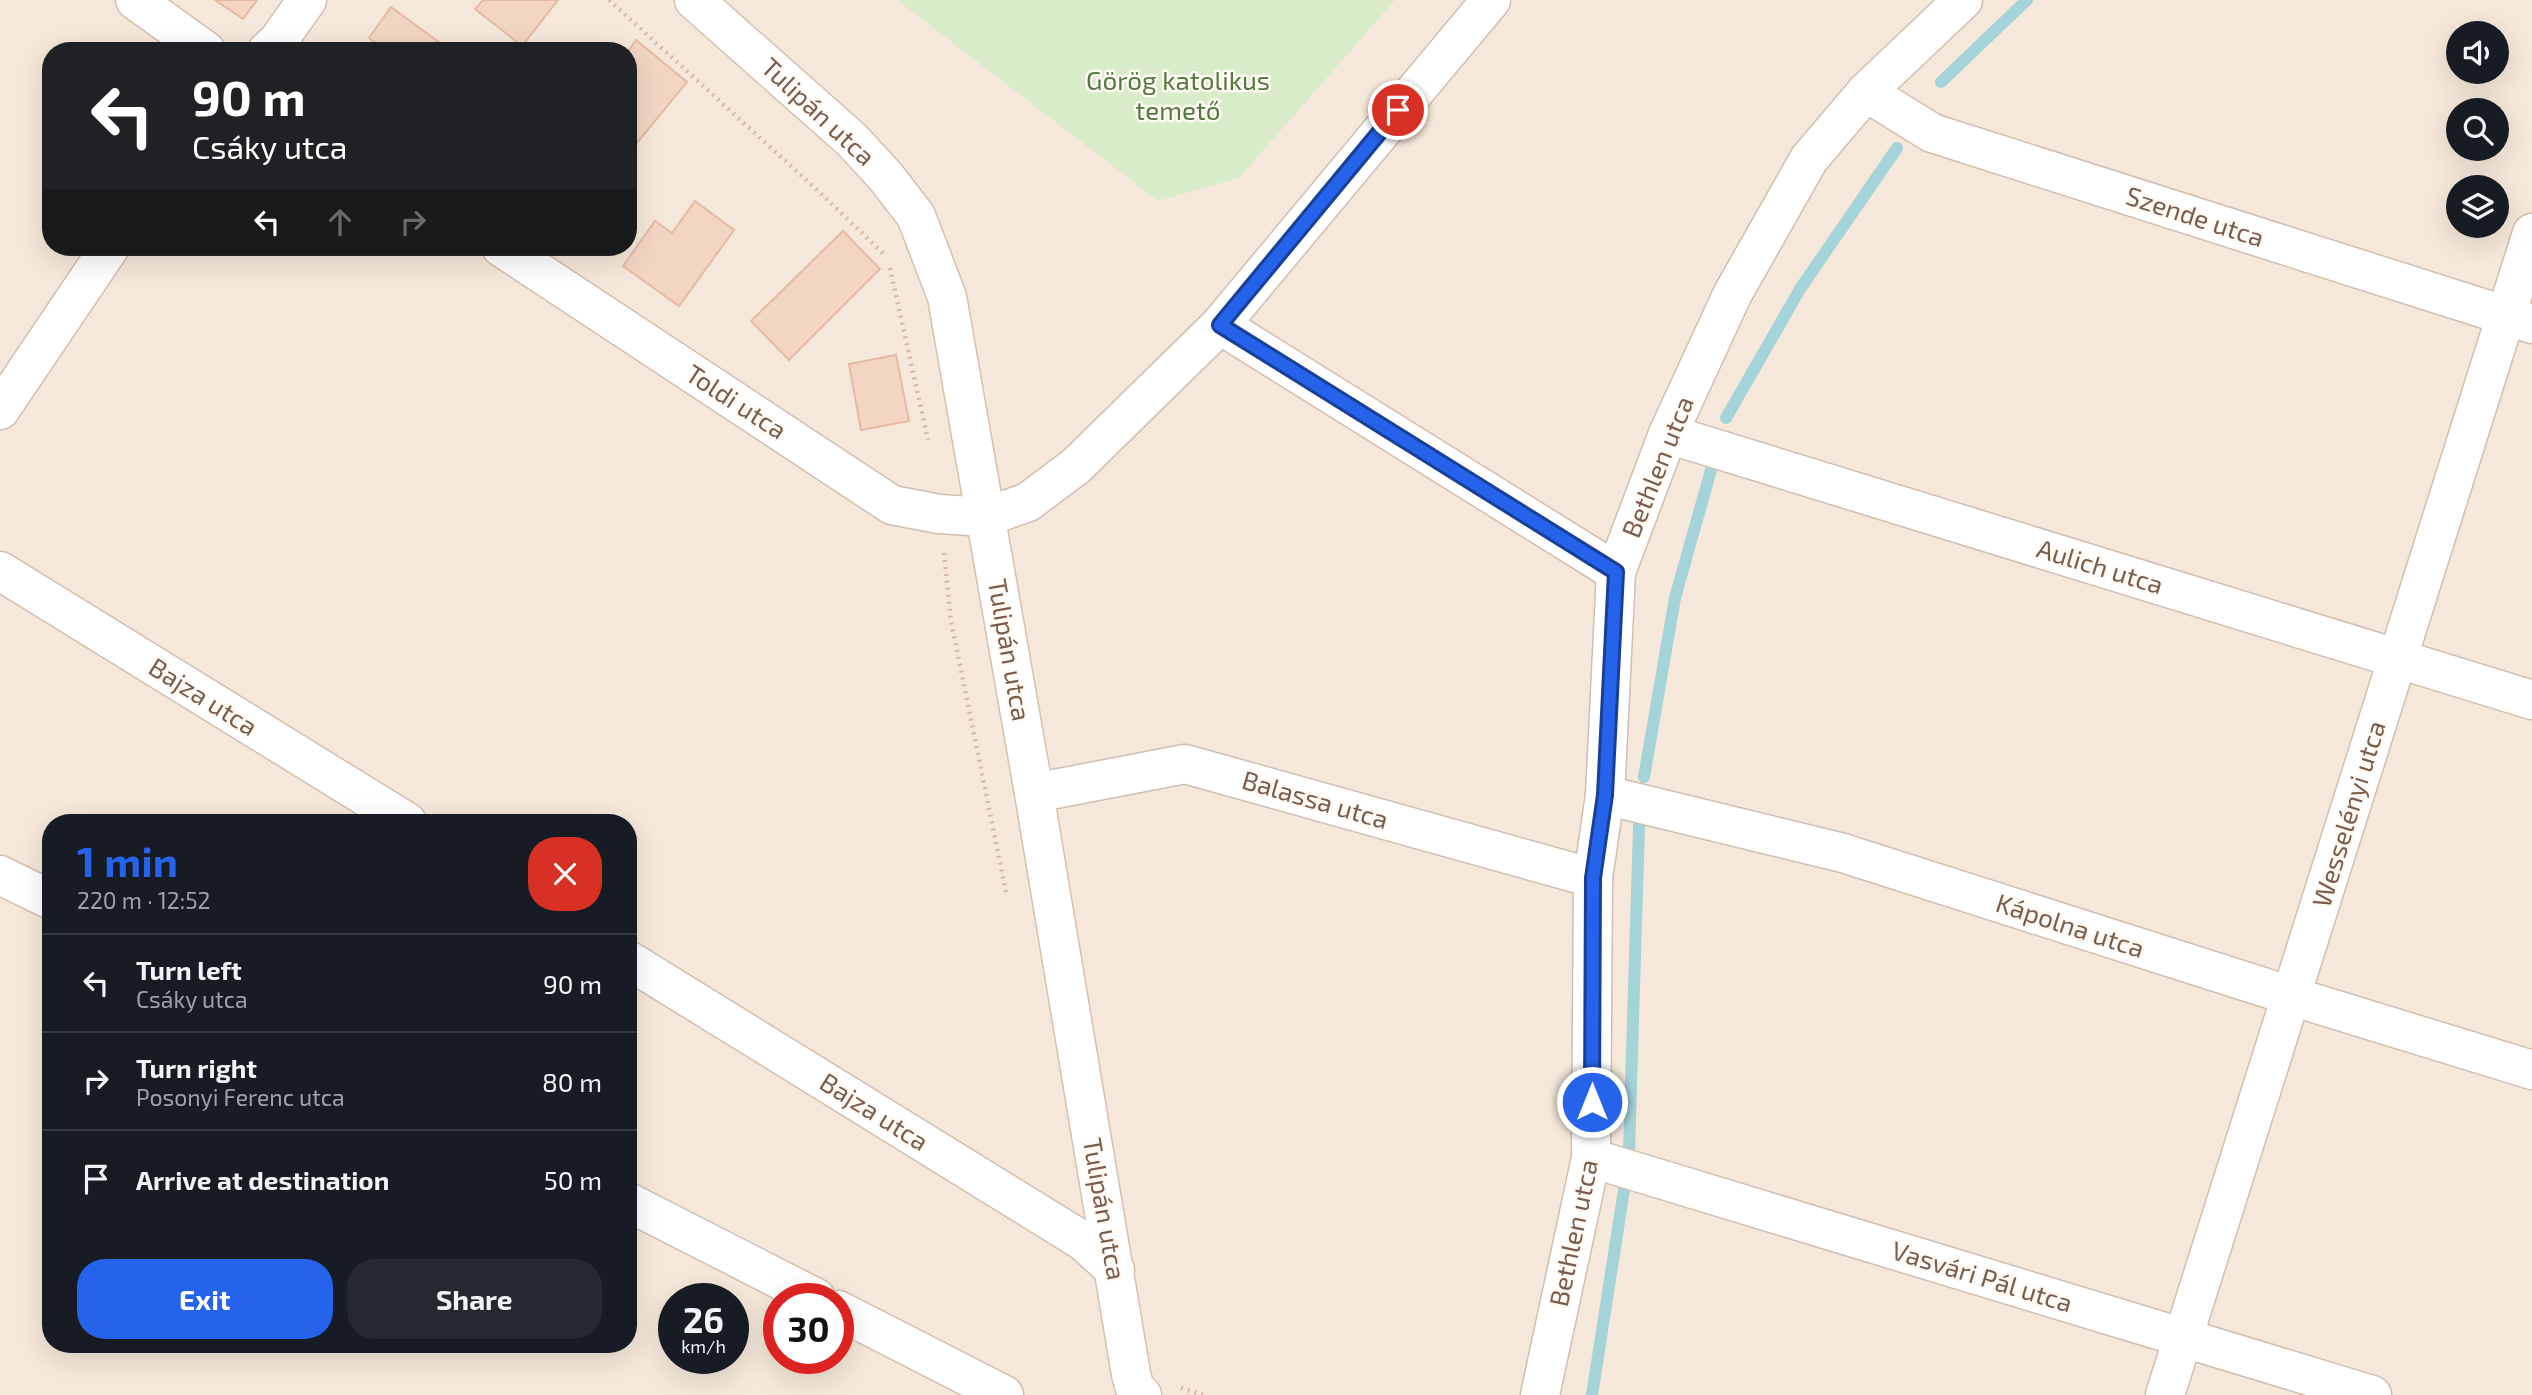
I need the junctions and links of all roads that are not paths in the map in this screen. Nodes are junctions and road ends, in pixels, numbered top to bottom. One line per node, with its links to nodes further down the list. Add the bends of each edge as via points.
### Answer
1 (135, 0): 6 (street)
2 (307, 0): 7 (street)
3 (694, 0): 16 (street, Tulipán utca, via 852,140 916,216 947,297)
4 (1491, 0): 13 (street)
5 (1963, 0): 8 (street, Bethlen utca)
6 (193, 42)
7 (277, 42)
8 (1866, 92): 12 (street, Szende utca, via 1933,133); 15 (street, Bethlen utca, via 1810,159 1732,295)
9 (2532, 233): 12 (street, Wesselényi utca)
10 (104, 256): 14 (street)
11 (515, 256): 16 (street, Toldi utca, via 892,505)
12 (2519, 320): 19 (street, Wesselényi utca)
13 (1220, 325): 16 (street, via 1076,466 1028,502); 18 (street)
14 (0, 411)
15 (1668, 434): 18 (street, Bethlen utca); 19 (street, Aulich utca)
16 (986, 517): 21 (street, Tulipán utca)
17 (0, 570): 23 (street, Bajza utca)
18 (1616, 572): 22 (street, Bethlen utca)
19 (2398, 659): 20 (street, Aulich utca); 28 (street, Wesselényi utca)
20 (2532, 700)
21 (1034, 793): 25 (street, Balassa utca, via 1185,764); 32 (street, Tulipán utca)
22 (1605, 795): 25 (street, Bethlen utca); 28 (street, Kápolna utca, via 1843,853)
23 (394, 814)
24 (0, 875): 26 (street)
25 (1593, 878): 30 (street, Bethlen utca)
26 (42, 896)
27 (637, 966): 32 (street, Bajza utca, via 1083,1241)
28 (2291, 996): 29 (street, Kápolna utca); 35 (street, Wesselényi utca)
29 (2532, 1070)
30 (1591, 1158): 35 (street, Vasvári Pál utca); 38 (street, Bethlen utca)
31 (637, 1207): 33 (street)
32 (1115, 1270): 36 (street, Tulipán utca)
33 (787, 1283)
34 (854, 1318): 37 (street)
35 (2183, 1338): 39 (street, Wesselényi utca); 40 (street, Vasvári Pál utca)
36 (1138, 1393)
37 (1004, 1395)
38 (1540, 1395)
39 (2165, 1395)
40 (2372, 1395)

